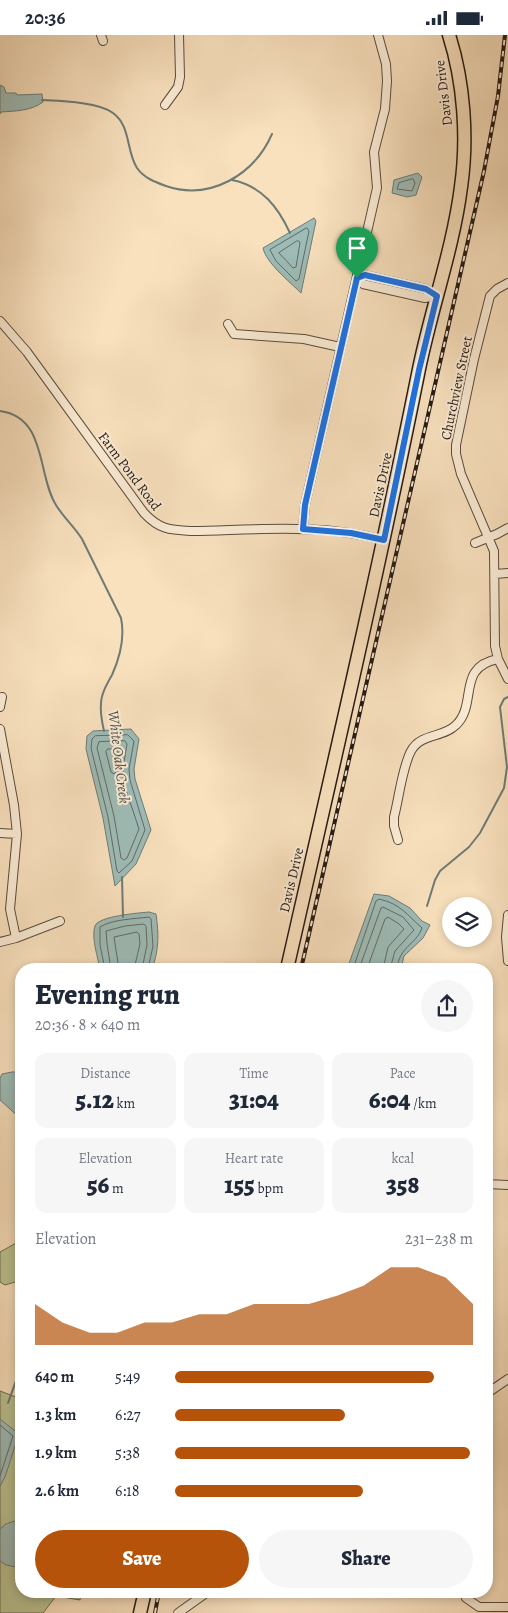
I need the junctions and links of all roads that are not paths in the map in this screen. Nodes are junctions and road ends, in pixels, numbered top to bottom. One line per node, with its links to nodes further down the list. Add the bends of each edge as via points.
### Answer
1 (180, 35): 4 (street, via 178,87)
2 (378, 35): 5 (street, via 386,64 386,100 374,147 377,188)
3 (449, 35): 7 (main road, Davis Drive, via 461,96 464,152 460,195)
4 (165, 105)
5 (357, 278): 7 (street, via 364,285 425,298); 10 (street)
6 (508, 283): 13 (street, Churchview Street, via 490,296 456,445 460,475)
7 (437, 296): 14 (main road, Davis Drive)
8 (0, 321): 12 (street, Farm Pond Road, via 27,352 153,522 164,528 192,531)
9 (228, 324): 10 (street, via 234,334 304,339)
10 (340, 347): 12 (street, via 305,505)
11 (508, 528): 13 (street)
12 (303, 529): 14 (street, Farm Pond Road)
13 (488, 538): 15 (street); 17 (street, Churchview Street, via 494,551)
14 (384, 540): 31 (main road, Davis Drive)
15 (475, 543)
16 (508, 573): 17 (street)
17 (495, 574): 18 (street, Churchview Street, via 494,637)
18 (498, 659): 19 (street, Churchview Street); 25 (street, via 486,661 476,670 463,714 457,723 446,731 422,739 412,750 394,817)
19 (508, 679)
20 (2, 697): 21 (street)
21 (0, 707)
22 (0, 729): 24 (street)
23 (0, 833): 24 (street)
24 (17, 834): 28 (street, via 10,909)
25 (398, 840)
26 (508, 915): 30 (street)
27 (60, 921): 28 (street)
28 (16, 938): 29 (street)
29 (0, 942)
30 (508, 961)
31 (288, 963)
32 (493, 1184): 33 (street)
33 (508, 1185)
34 (508, 1379): 35 (street)
35 (493, 1390)
36 (143, 1598): 40 (main road)
37 (199, 1598): 41 (street)
38 (466, 1598): 39 (street, via 479,1607)
39 (508, 1607)
40 (140, 1613)
41 (178, 1613)

